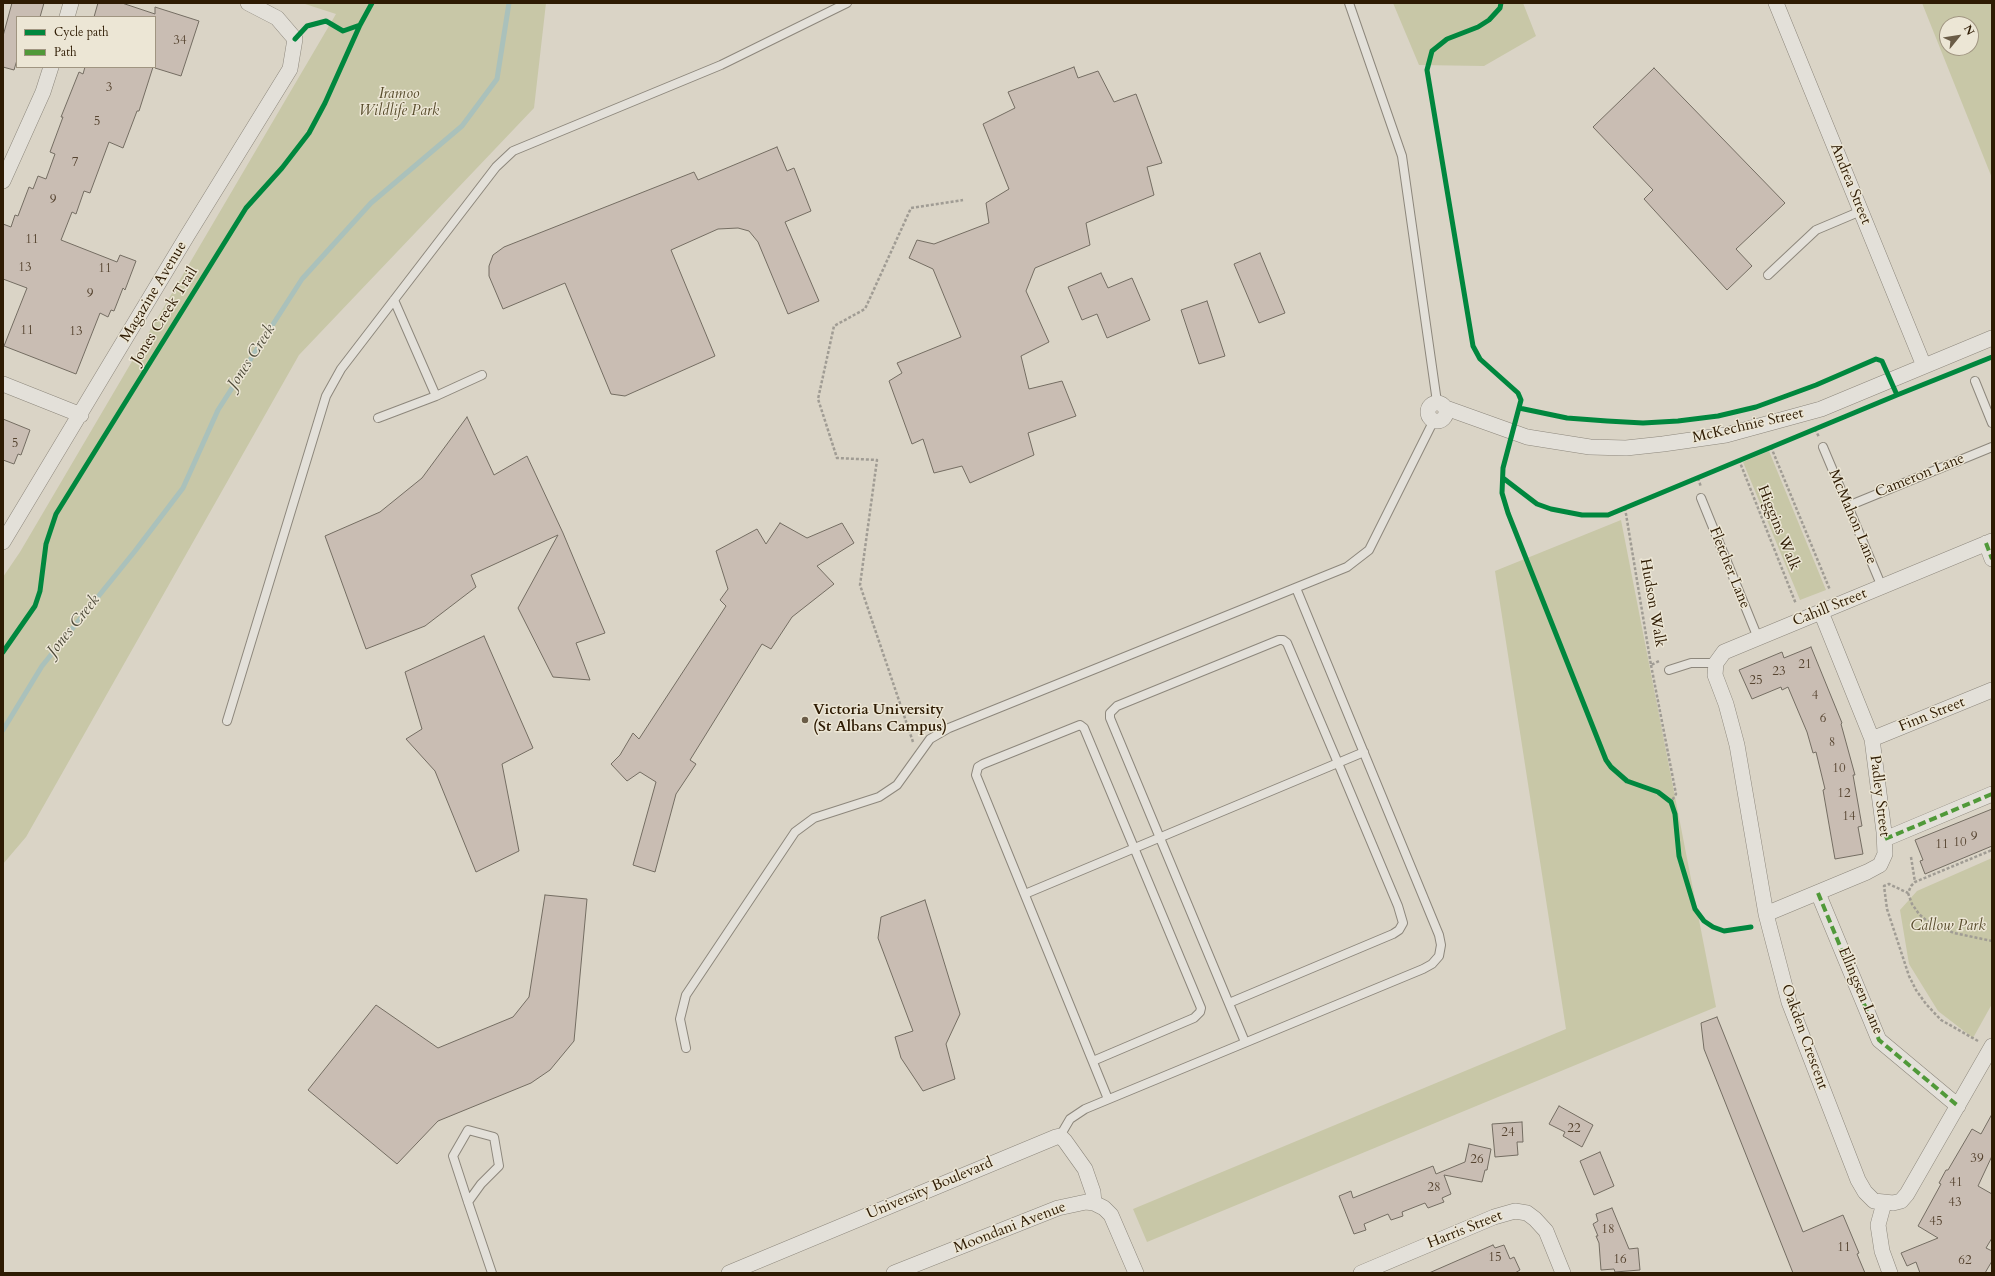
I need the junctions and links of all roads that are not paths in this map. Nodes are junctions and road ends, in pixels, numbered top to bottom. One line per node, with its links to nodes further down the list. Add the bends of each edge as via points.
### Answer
1 (71, 3): 6 (street)
2 (248, 3): 19 (street, Magazine Avenue, via 277,18 295,39 290,70 187,236)
3 (847, 3): 11 (lane, via 722,65 513,151 496,167)
4 (1349, 3): 18 (lane, via 1402,156)
5 (1776, 3): 9 (street, Andrea Street)
6 (67, 16)
7 (51, 68): 8 (street, via 43,92)
8 (3, 180)
9 (1861, 211): 10 (lane, via 1816,230); 13 (street, Andrea Street)
10 (1768, 275)
11 (394, 300): 17 (lane); 36 (lane, via 341,369 326,396)
12 (1992, 338): 13 (street, McKechnie Street)
13 (1924, 366): 18 (street, McKechnie Street, via 1820,409 1726,435 1626,448 1590,447 1527,437 1470,417)
14 (482, 375): 17 (lane)
15 (1975, 381): 21 (lane)
16 (3, 384): 19 (street)
17 (436, 396): 20 (lane)
18 (1440, 412): 30 (lane, via 1369,550 1347,567)
19 (81, 415): 26 (street, Magazine Avenue)
20 (378, 418)
21 (1992, 423)
22 (1823, 447): 25 (lane, McMahon Lane)
23 (1992, 447): 25 (lane, Cameron Lane)
24 (1701, 498): 32 (lane, Fletcher Lane)
25 (1848, 506): 29 (lane, McMahon Lane)
26 (3, 542)
27 (1989, 542): 28 (street); 29 (street, Cahill Street)
28 (1992, 559)
29 (1882, 587): 31 (street, Cahill Street)
30 (1296, 588): 38 (lane); 50 (lane, via 949,728 930,739 897,785 879,797 814,818 795,832 686,995 680,1019)
31 (1821, 612): 32 (street, Cahill Street); 37 (street, Padley Street)
32 (1758, 638): 33 (street, Cahill Street, via 1724,652)
33 (1716, 663): 34 (lane, via 1691,663); 46 (street, Oakden Crescent, via 1715,675 1738,744)
34 (1669, 670)
35 (1992, 690): 37 (street, Finn Street)
36 (227, 721)
37 (1872, 739): 42 (street, Padley Street)
38 (1364, 752): 39 (lane); 48 (lane, via 1439,934 1439,956 1432,964 1423,968)
39 (1338, 763): 41 (lane); 41 (lane, via 1287,643 1283,640 1118,706 1110,713 1110,718); 47 (lane, via 1402,916 1402,927 1393,934)
40 (1992, 794): 42 (street)
41 (1160, 837): 43 (lane); 47 (lane)
42 (1884, 840): 44 (street, Padley Street, via 1885,854 1880,865)
43 (1134, 848): 45 (lane); 45 (lane, via 1084,728 1080,725 983,764 978,767 976,775); 51 (lane, via 1201,1008 1194,1018)
44 (1818, 893): 46 (street, Padley Street); 53 (street, Ellingsen Lane, via 1879,1040)
45 (1025, 894): 51 (lane)
46 (1766, 914): 57 (street, Oakden Crescent, via 1789,1002 1858,1180 1874,1201)
47 (1229, 1003): 48 (lane)
48 (1245, 1042): 52 (lane)
49 (1992, 1047): 53 (street)
50 (686, 1048)
51 (1093, 1061): 52 (lane)
52 (1108, 1099): 54 (lane, via 1075,1114 1067,1122)
53 (1958, 1106): 57 (street, via 1907,1194 1901,1201)
54 (1060, 1136): 56 (street, via 1085,1169); 59 (street, University Boulevard)
55 (468, 1202): 55 (lane, via 453,1156 468,1130 494,1137 499,1166); 58 (lane)
56 (1094, 1203): 60 (street, Moondani Avenue, via 1086,1202 1058,1208); 61 (street, via 1111,1215)
57 (1884, 1203): 64 (street, via 1878,1225 1882,1251)
58 (492, 1273)
59 (729, 1273)
60 (894, 1273)
61 (1136, 1273)
62 (1361, 1273): 63 (street, Harris Street, via 1494,1217 1515,1211 1527,1213 1546,1231)
63 (1563, 1273)
64 (1890, 1273)

